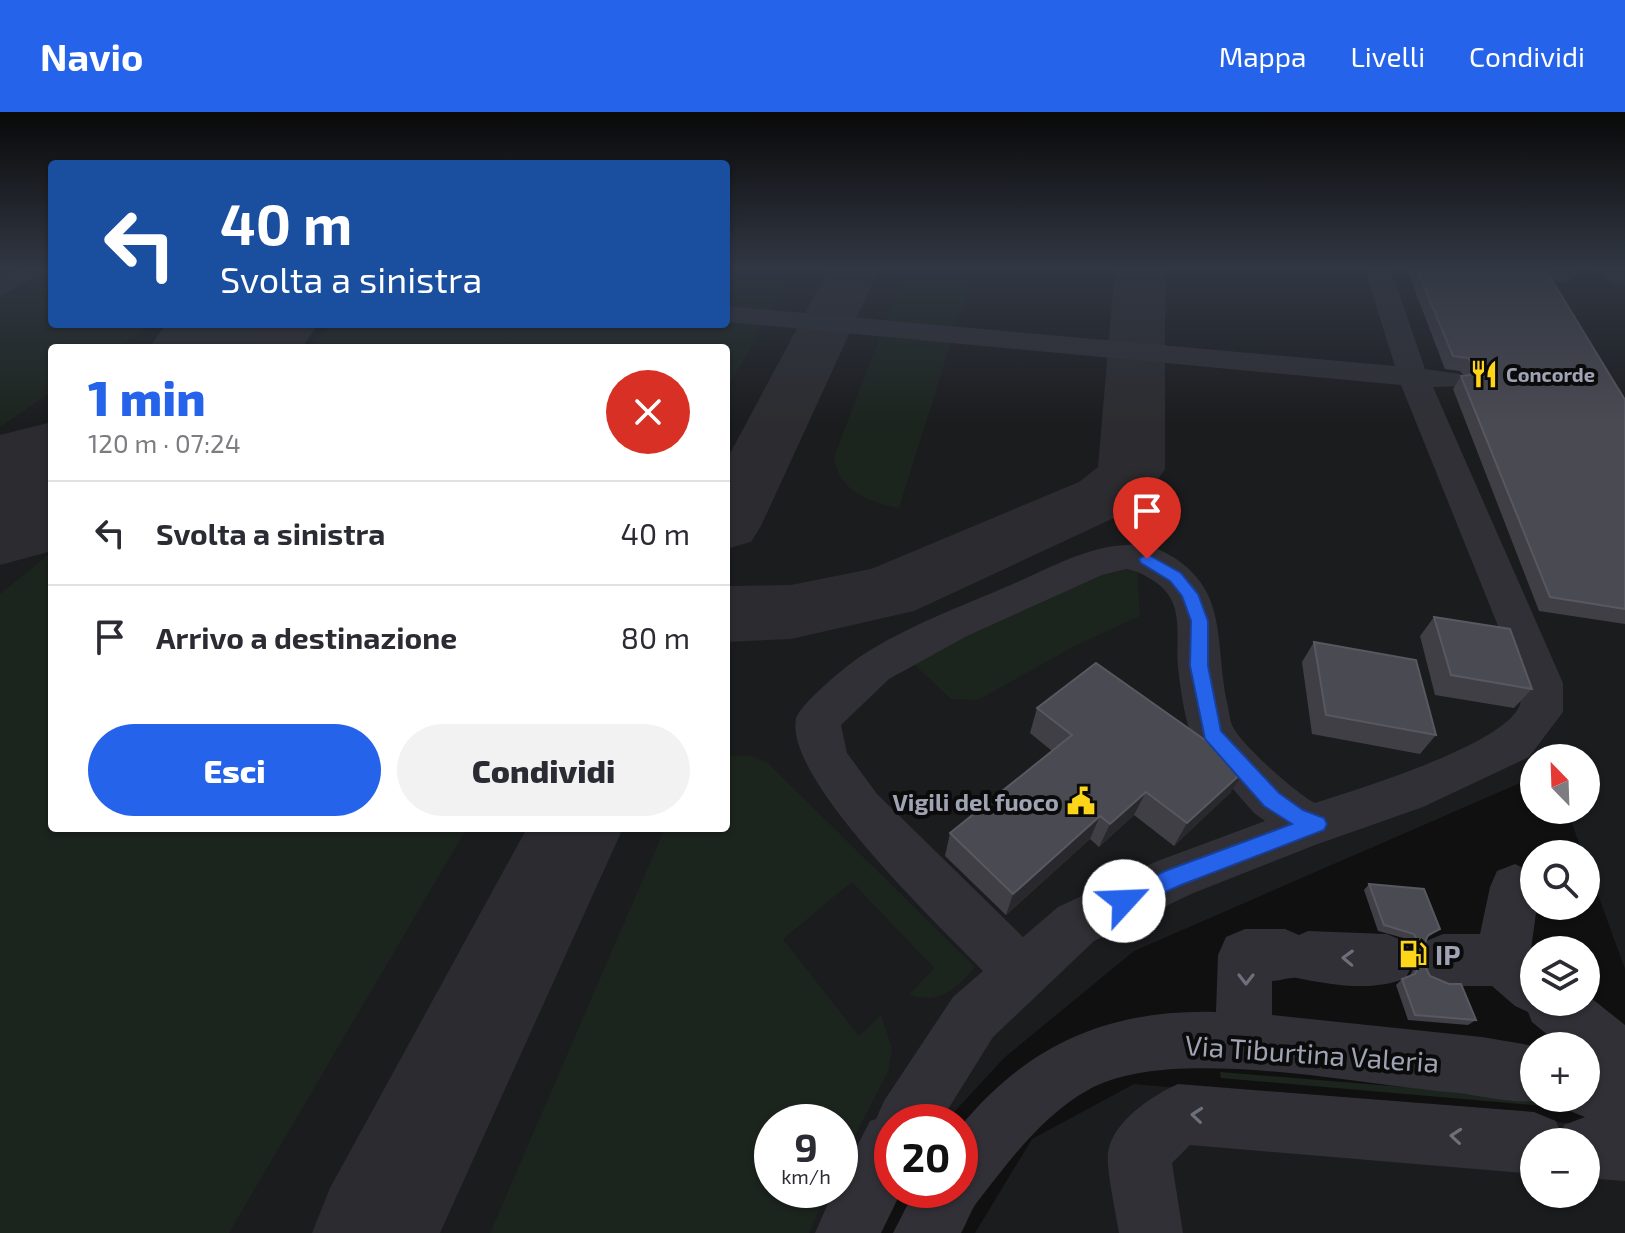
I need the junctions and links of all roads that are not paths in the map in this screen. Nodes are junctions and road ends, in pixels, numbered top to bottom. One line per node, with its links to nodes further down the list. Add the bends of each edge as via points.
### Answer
1 (785, 319): 3 (street)
2 (1402, 319): 3 (street)
3 (1431, 378): 4 (street, via 1542,683 1541,712 1513,744 1406,793)
4 (1316, 824): 8 (street, via 1173,878 1076,924); 8 (street, via 1271,799 1212,734 1199,666 1199,621 1190,594 1162,566 1126,557 1091,565 953,626 874,668 842,695 818,720 820,739 826,759 860,808)
5 (1515, 887): 9 (street)
6 (1387, 960): 11 (street, one-way to 11, via 1245,955)
7 (1443, 960): 9 (street)
8 (1021, 973): 17 (street, via 973,1017)
9 (1518, 974)
10 (1569, 1016): 12 (street)
11 (1243, 1042): 14 (street, Via Tiburtina Valeria); 21 (street, Via Tiburtina Valeria, via 1142,1044 1087,1059 1041,1087)
12 (1625, 1062): 13 (street)
13 (1600, 1064)
14 (1520, 1071)
15 (1600, 1091): 16 (street)
16 (1625, 1097)
17 (917, 1104)
18 (1520, 1142): 26 (street, one-way to 26, via 1178,1114 1139,1152)
19 (1600, 1148): 20 (street)
20 (1625, 1150)
21 (978, 1152)
22 (874, 1179): 24 (street)
23 (940, 1208): 25 (street)
24 (847, 1233)
25 (925, 1233)
26 (1151, 1233)

